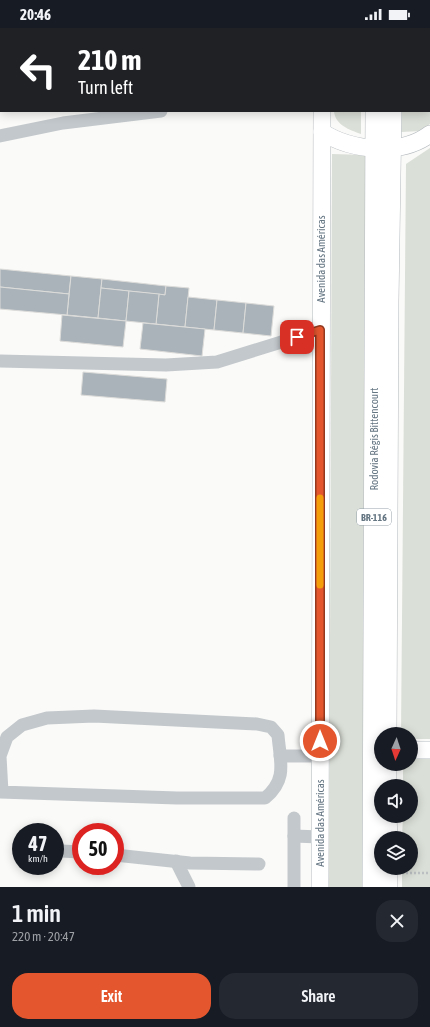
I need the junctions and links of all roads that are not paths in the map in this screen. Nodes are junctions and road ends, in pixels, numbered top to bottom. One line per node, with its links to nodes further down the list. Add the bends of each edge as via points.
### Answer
1 (153, 112): 7 (lane, via 63,123)
2 (322, 112): 5 (main road, Avenida das Américas)
3 (375, 112): 9 (highway, Rodovia Régis Bittencourt / BR-116)
4 (392, 112): 9 (highway, Rodovia Régis Bittencourt / BR-116)
5 (322, 132): 8 (main road); 10 (main road, Avenida das Américas)
6 (430, 134): 9 (main road, via 421,141)
7 (0, 136)
8 (351, 143): 9 (main road); 10 (main road, via 337,146)
9 (384, 148): 13 (highway, Rodovia Régis Bittencourt / BR-116, via 389,302); 28 (highway, Rodovia Régis Bittencourt / BR-116)
10 (322, 160): 11 (main road, Avenida das Américas)
11 (320, 330): 12 (lane, via 218,362 166,365); 17 (main road, Avenida das Américas)
12 (0, 362)
13 (387, 727)
14 (418, 750): 15 (main road)
15 (430, 750)
16 (280, 756): 17 (lane); 18 (lane, via 280,779 275,789 265,798); 18 (lane, via 278,735 271,727 257,724 94,716 47,718 22,725 7,737 0,756)
17 (320, 756): 21 (main road, Avenida das Américas)
18 (1, 792)
19 (294, 818): 20 (lane)
20 (294, 836): 21 (lane); 26 (lane)
21 (320, 837): 27 (main road, Avenida das Américas)
22 (124, 856): 23 (lane)
23 (176, 861): 24 (lane); 25 (lane)
24 (259, 864)
25 (189, 887)
26 (294, 887)
27 (320, 887)
28 (372, 887)

